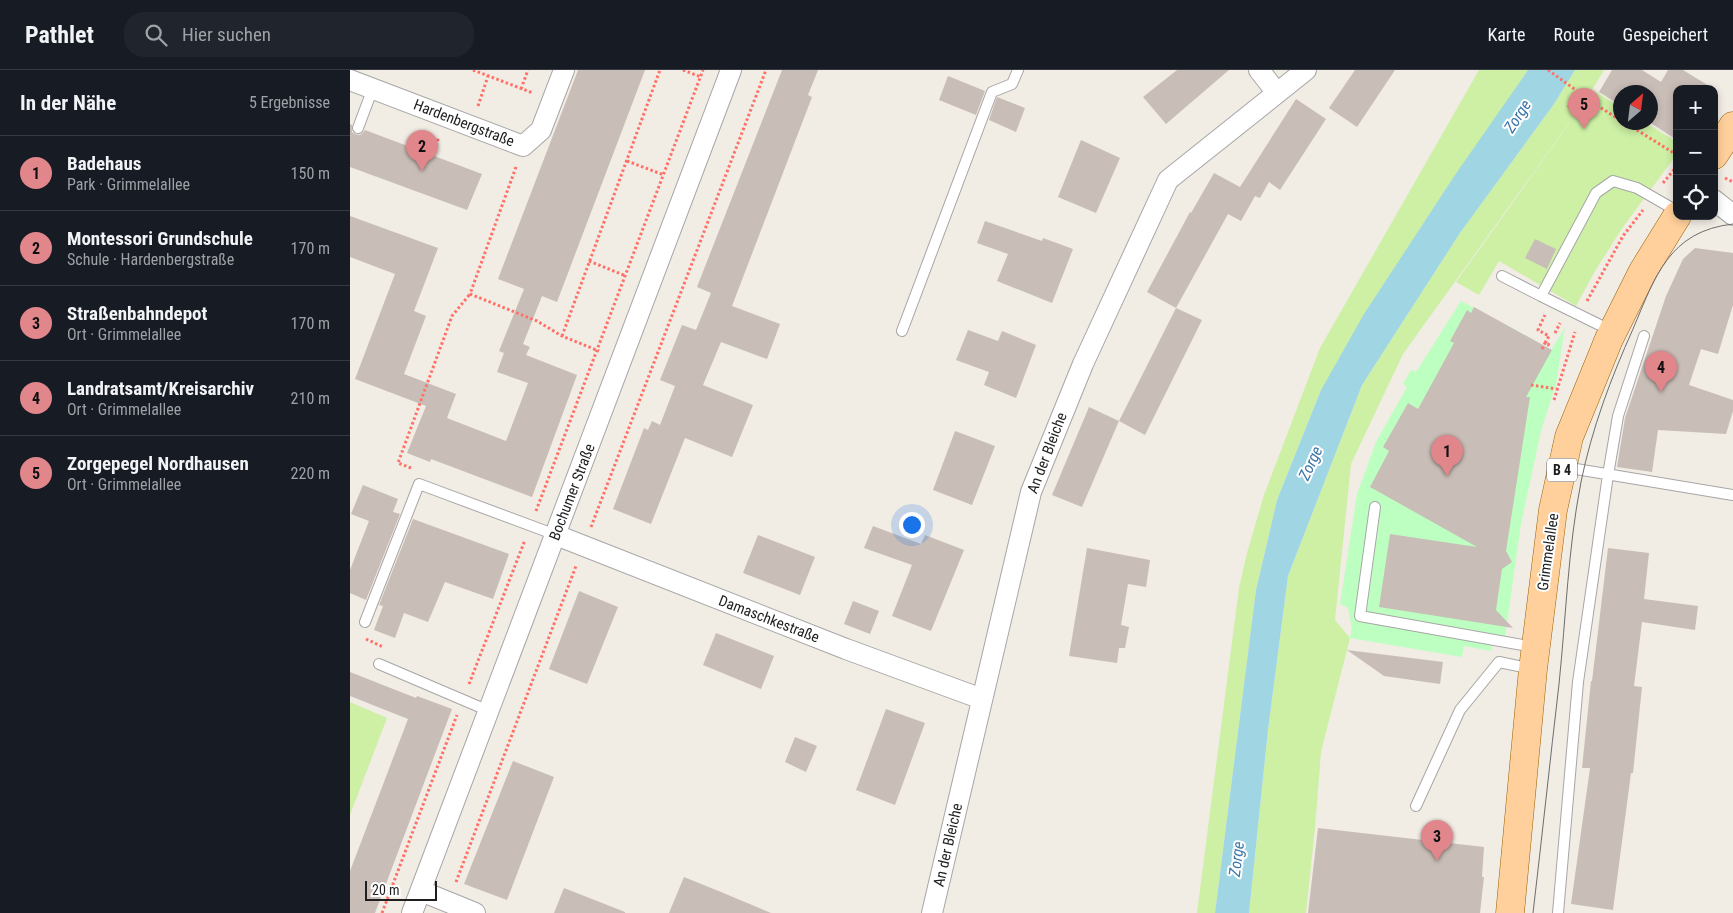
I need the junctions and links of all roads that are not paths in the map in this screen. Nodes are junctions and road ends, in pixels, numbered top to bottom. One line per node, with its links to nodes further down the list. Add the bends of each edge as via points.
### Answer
1 (564, 70): 7 (street, Hardenbergstraße, via 541,130 523,146)
2 (731, 70): 25 (street, Bochumer Straße)
3 (1018, 70): 18 (lane, via 1012,84 992,92)
4 (1259, 70): 8 (street)
5 (1306, 70): 8 (street, An der Bleiche)
6 (350, 80): 7 (street, Hardenbergstraße)
7 (373, 88): 10 (lane)
8 (1277, 93): 29 (street, An der Bleiche, via 1168,180 1083,364 1031,492)
9 (1733, 126): 11 (main road)
10 (358, 128)
11 (1718, 149)
12 (1718, 203): 14 (street)
13 (1673, 209): 17 (lane, via 1636,188 1613,182 1596,193)
14 (1733, 215)
15 (1675, 220): 19 (main road, Grimmelallee / B 4)
16 (1502, 276): 17 (lane)
17 (1540, 296): 19 (lane)
18 (902, 331)
19 (1612, 331): 21 (main road, Grimmelallee / B 4, via 1569,437)
20 (1644, 336): 22 (lane, via 1618,416)
21 (1563, 466): 22 (lane); 27 (main road, Grimmelallee / B 4, via 1553,510)
22 (1608, 475): 23 (lane); 37 (lane, via 1578,682)
23 (1733, 494)
24 (1375, 507): 27 (lane, via 1360,616)
25 (556, 535): 26 (lane, via 419,484); 29 (street, Damaschkestraße); 30 (street, Bochumer Straße)
26 (365, 622)
27 (1534, 658): 31 (lane, via 1499,662 1460,710); 36 (main road, Grimmelallee / B 4)
28 (379, 664): 30 (lane)
29 (982, 699): 35 (street, An der Bleiche)
30 (489, 711): 32 (street, Bochumer Straße)
31 (1416, 806)
32 (420, 891): 33 (street, Bochumer Straße); 34 (street)
33 (412, 913)
34 (475, 913)
35 (932, 913)
36 (1510, 913)
37 (1558, 913)

